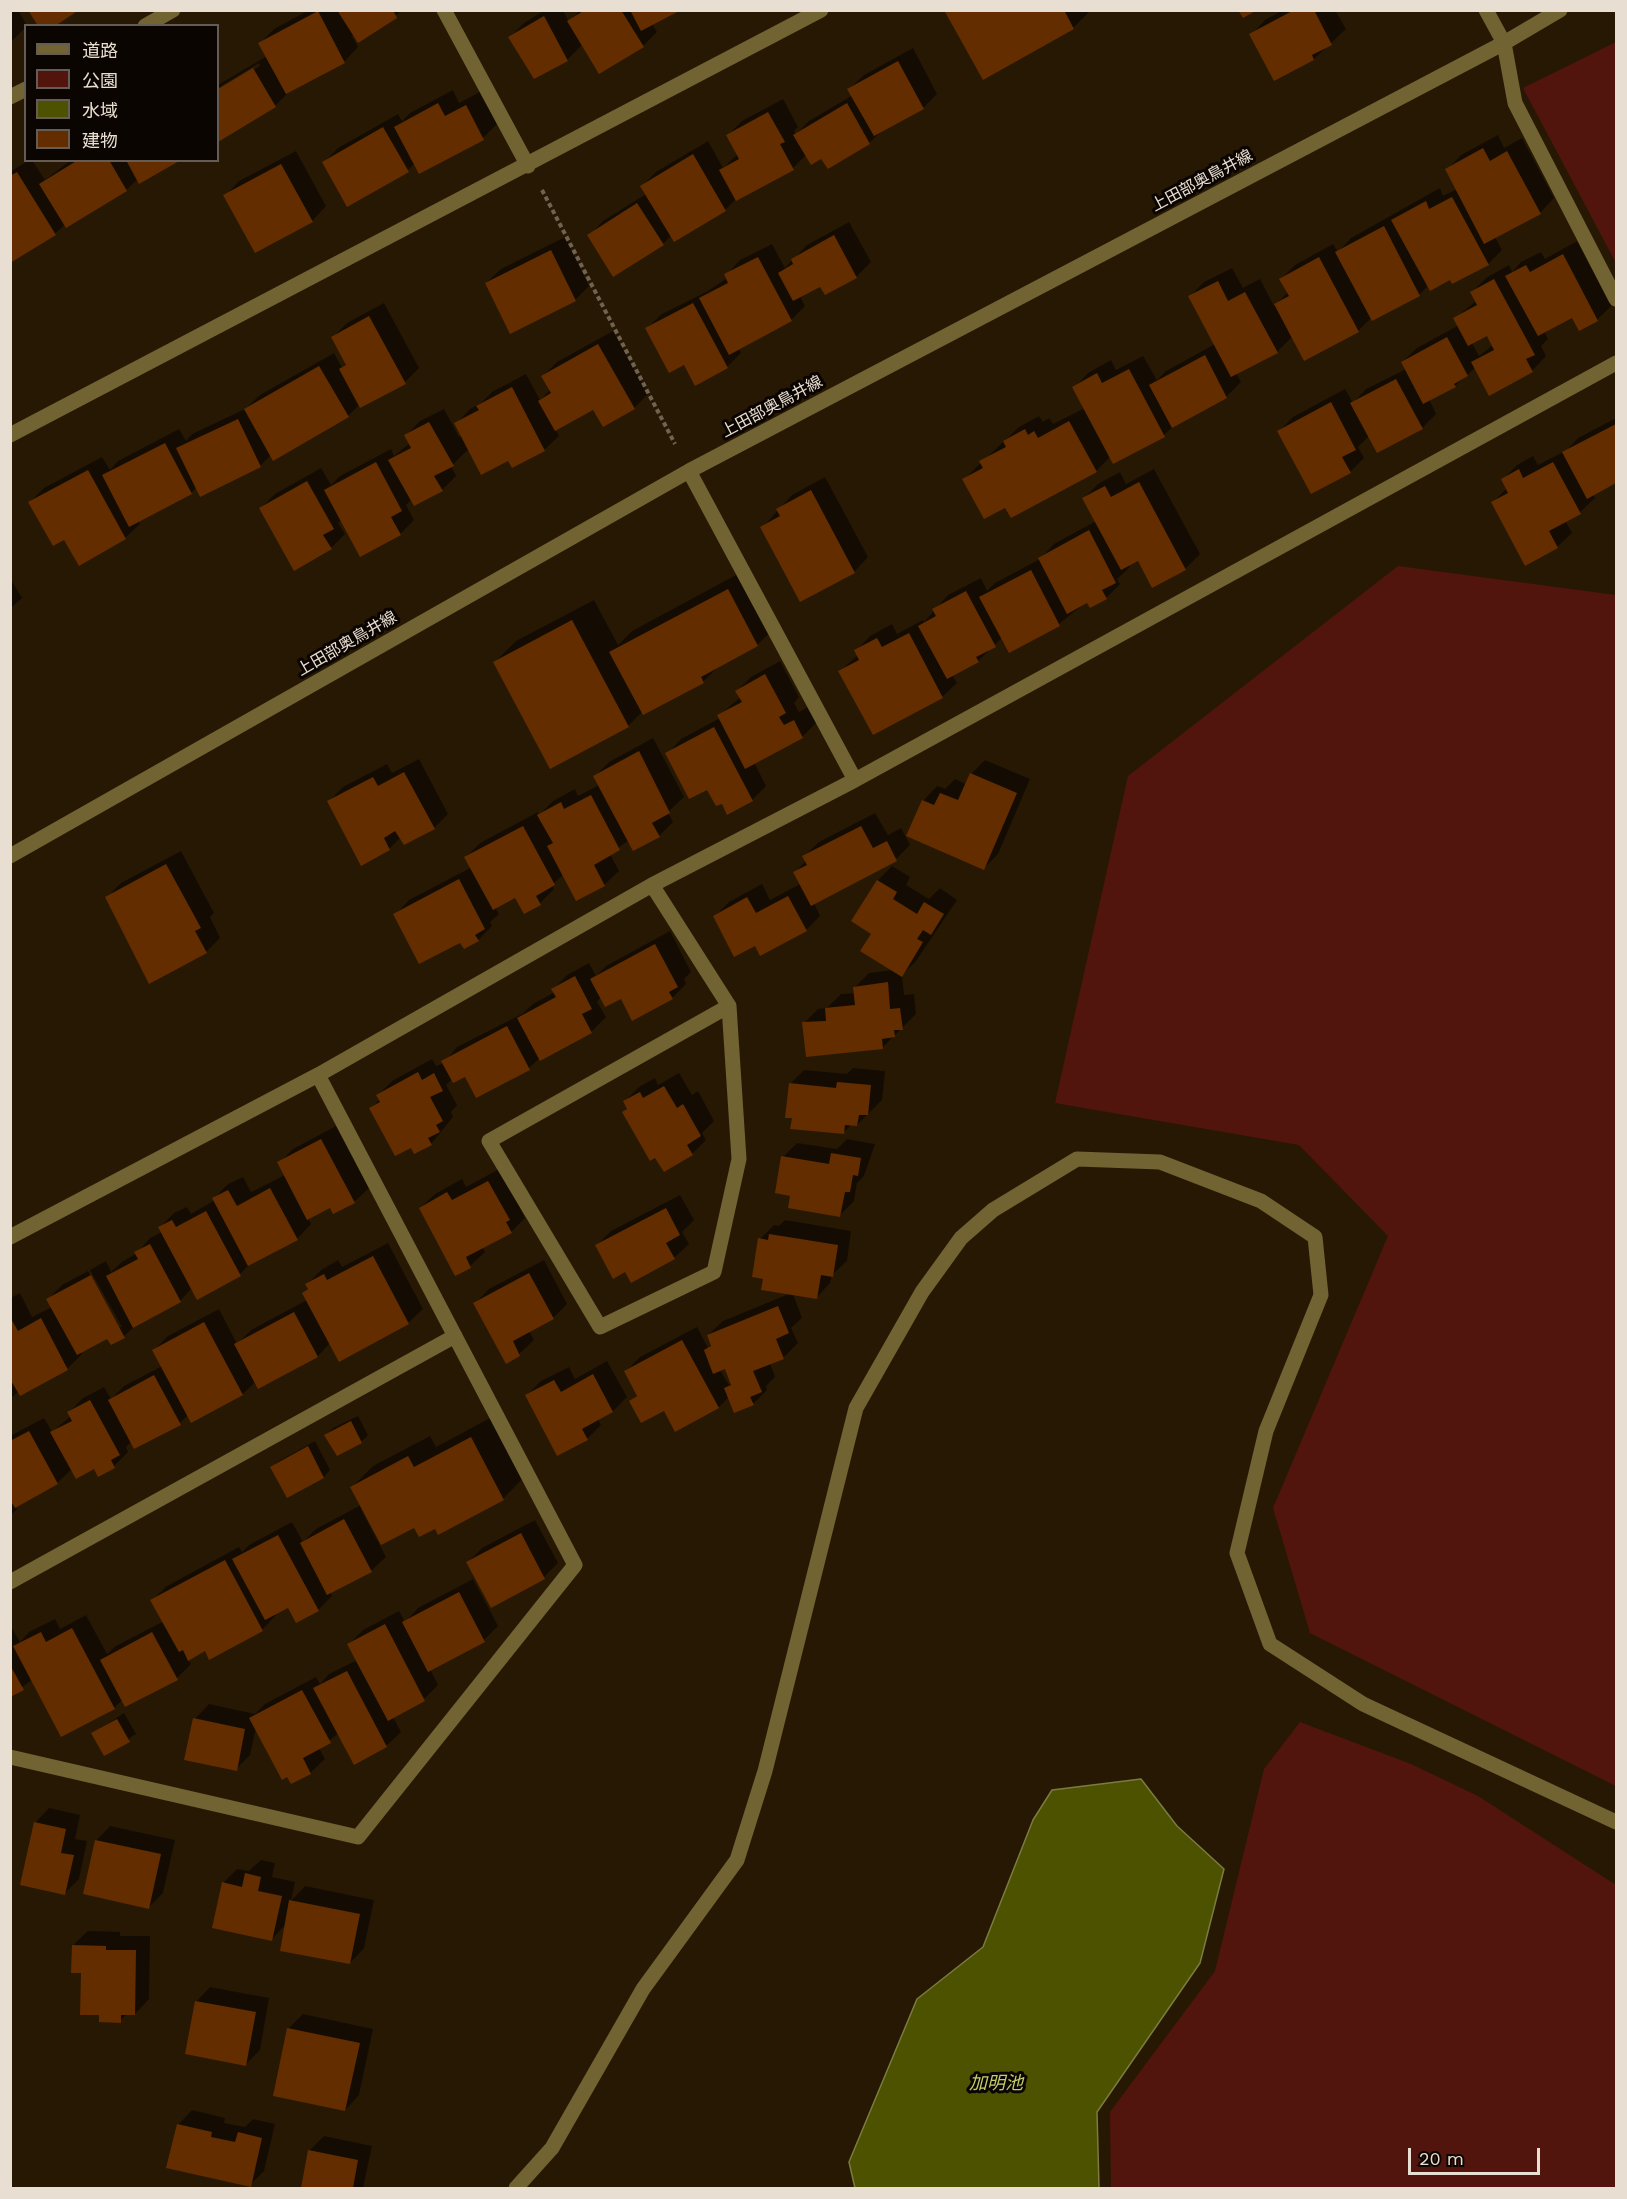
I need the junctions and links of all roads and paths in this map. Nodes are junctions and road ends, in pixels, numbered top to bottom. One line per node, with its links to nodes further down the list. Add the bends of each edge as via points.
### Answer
1 (173, 10): 6 (street)
2 (444, 10): 10 (street)
3 (821, 10): 10 (street)
4 (1486, 10): 7 (street)
5 (1560, 10): 7 (street, 上田部奥鳥井線)
6 (148, 24)
7 (1504, 43): 11 (street, via 1515,103); 14 (street, 上田部奥鳥井線)
8 (24, 90): 9 (street)
9 (10, 97)
10 (528, 166): 13 (street); 14 (path)
11 (1617, 299)
12 (1617, 363): 15 (street)
13 (10, 435)
14 (689, 471): 15 (street); 16 (street, 上田部奥鳥井線)
15 (855, 780): 17 (street)
16 (10, 856)
17 (652, 885): 18 (street); 19 (street)
18 (729, 1006): 18 (street, via 739,1159 714,1272 600,1327 489,1141)
19 (318, 1075): 20 (street); 21 (street)
20 (10, 1237)
21 (455, 1336): 22 (street); 23 (street, via 575,1565 358,1837)
22 (10, 1582)
23 (10, 1757)
24 (1617, 1822): 25 (street, via 1364,1704 1270,1644 1237,1553 1266,1431 1320,1295 1315,1237 1261,1201 1160,1162 1077,1159 993,1210 961,1238 922,1292 856,1408 765,1771 737,1860 643,1989 552,2148)
25 (516, 2188)

